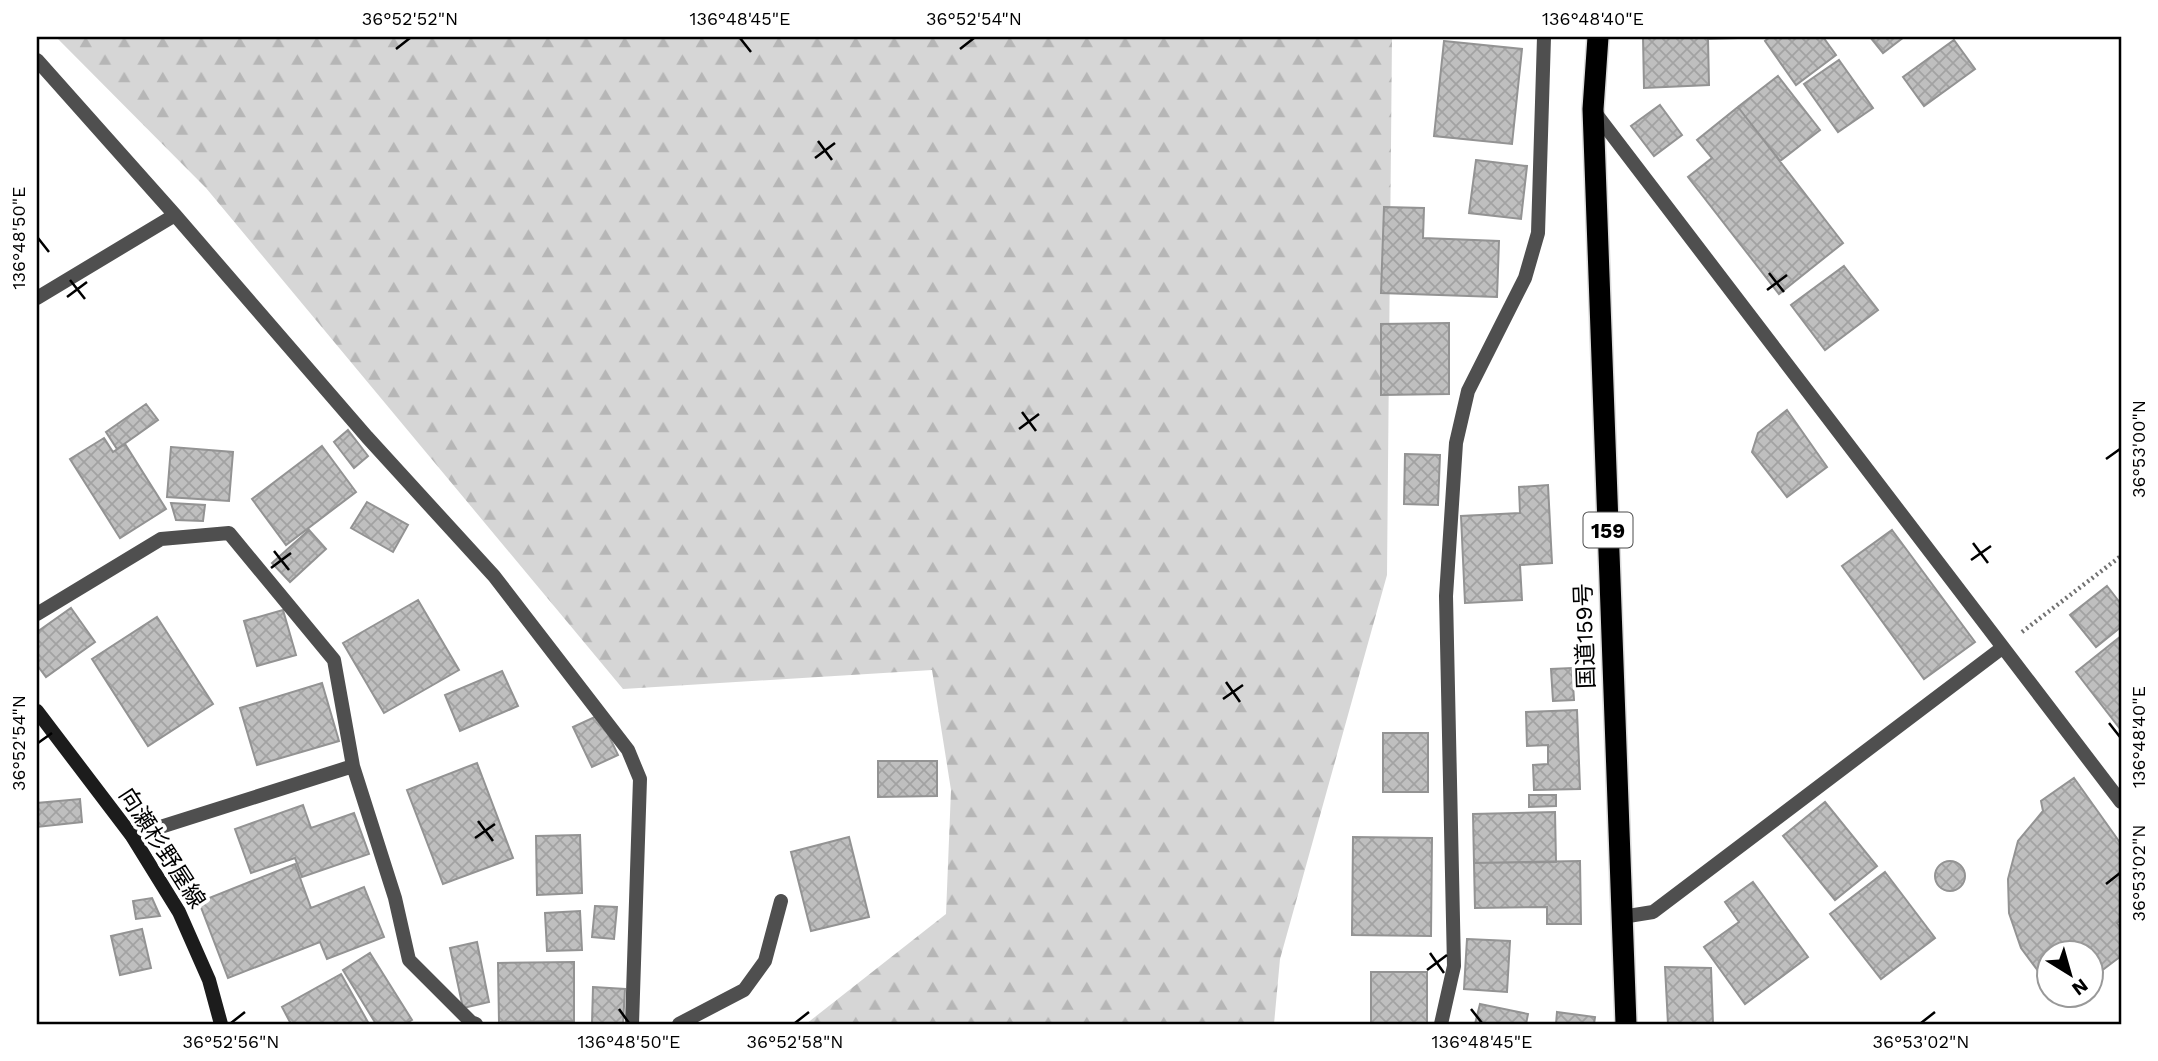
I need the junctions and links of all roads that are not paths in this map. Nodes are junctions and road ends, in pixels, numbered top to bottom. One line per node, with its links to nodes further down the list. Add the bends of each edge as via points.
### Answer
1 (1544, 37): 19 (street, via 1538,233 1525,278 1468,391 1456,443 1446,596 1454,966)
2 (1598, 37): 4 (highway, 国道159号 / 159)
3 (37, 60): 5 (street)
4 (1593, 109): 8 (street); 14 (highway, 国道159号 / 159)
5 (175, 215): 6 (street); 17 (street, via 494,576 628,750 640,779)
6 (37, 298)
7 (37, 614): 10 (street, via 161,539 229,533 334,660)
8 (2002, 648): 11 (street); 14 (street, via 1653,912)
9 (37, 710): 12 (main road, 向瀬杉野屋線)
10 (353, 766): 12 (street); 16 (street, via 395,898 409,960)
11 (2121, 802)
12 (132, 836): 15 (main road, 向瀬杉野屋線, via 179,912 209,980)
13 (781, 901): 18 (street, via 765,961 744,990)
14 (1622, 916): 20 (highway, 国道159号 / 159)
15 (221, 1024)
16 (476, 1024)
17 (632, 1024)
18 (679, 1024)
19 (1441, 1024)
20 (1626, 1024)

